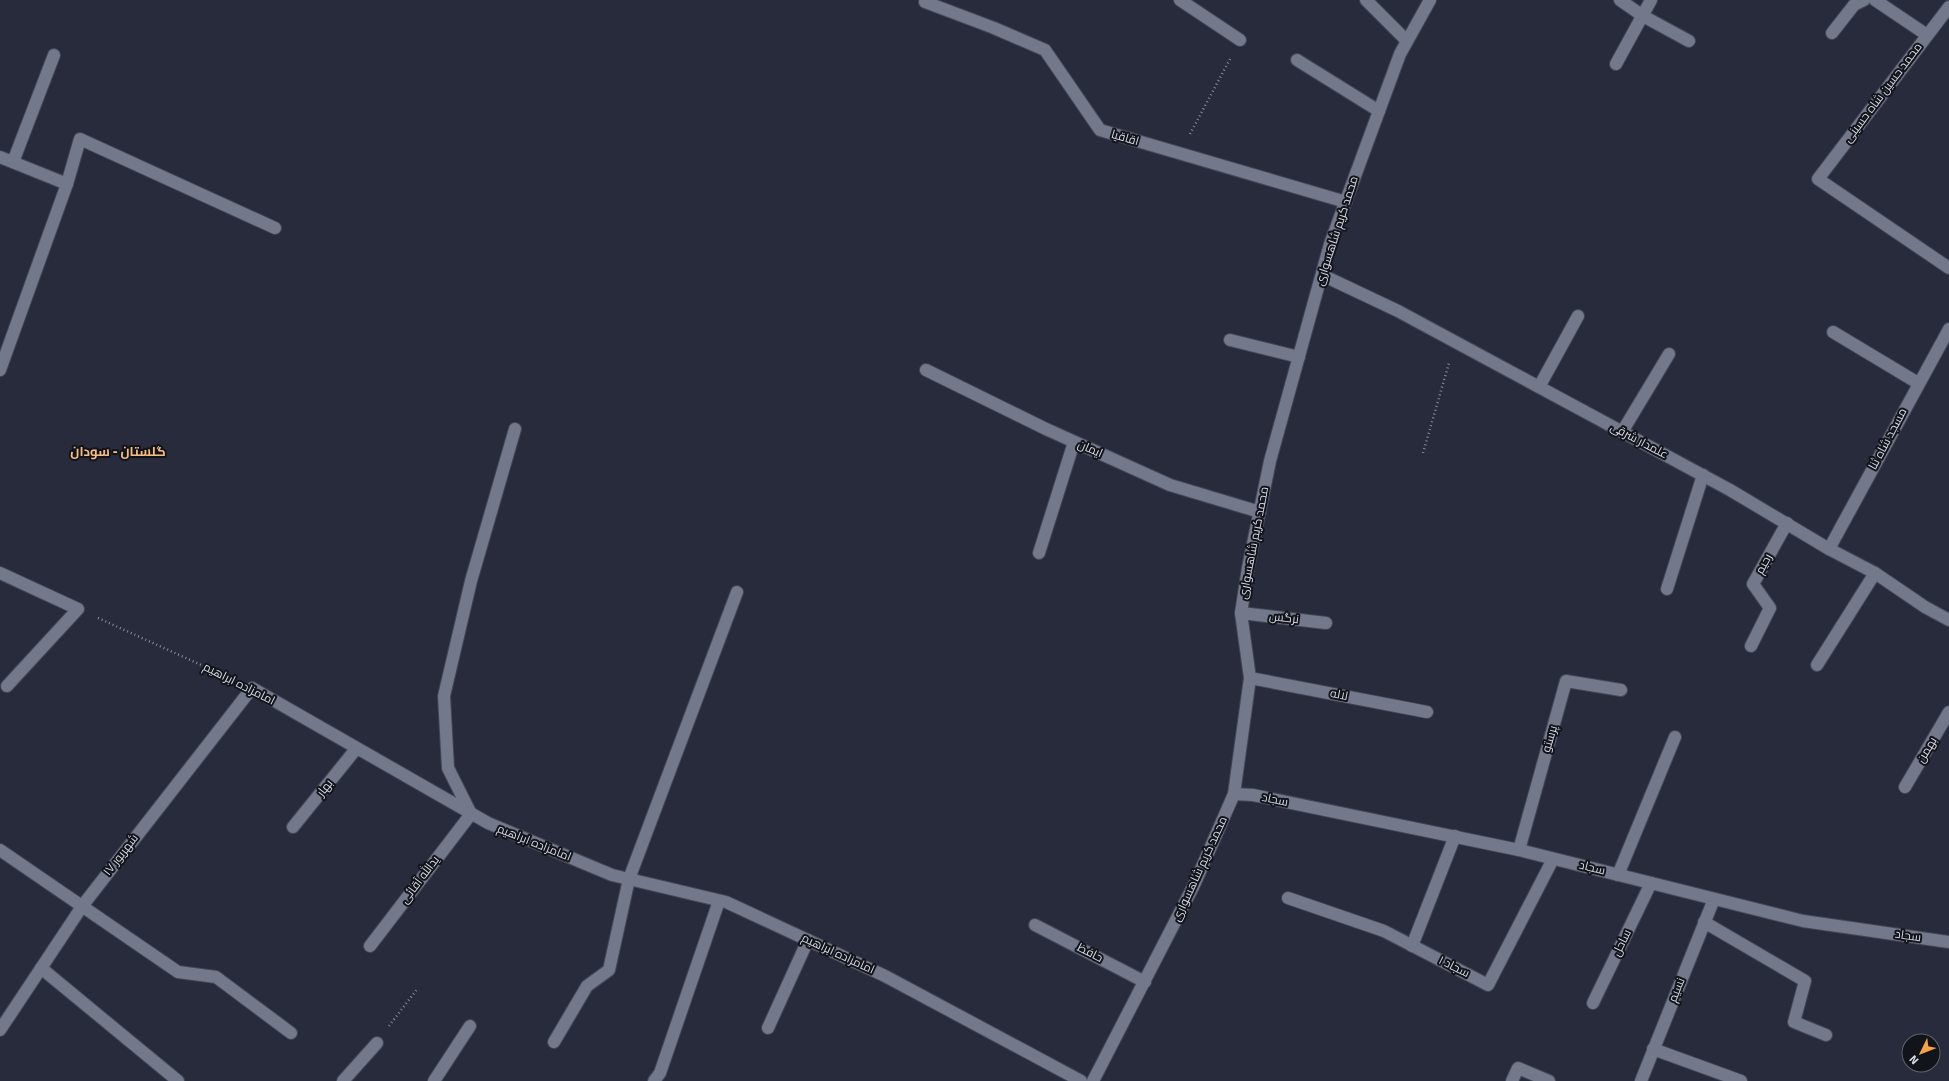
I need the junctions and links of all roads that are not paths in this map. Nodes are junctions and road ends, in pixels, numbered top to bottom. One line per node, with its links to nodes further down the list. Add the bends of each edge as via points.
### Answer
1 (1180, 0): 13 (street)
2 (1366, 0): 15 (street)
3 (1430, 0): 15 (street, محمد کریم شاهسواری)
4 (1620, 0): 10 (street)
5 (1651, 0): 10 (street)
6 (1864, 0): 11 (street, via 1854,5)
7 (1875, 0): 12 (street)
8 (925, 2): 23 (street, اقاقیا, via 1046,50 1100,130)
9 (1948, 9): 12 (street, محمد حسین شاه حسینی)
10 (1643, 16): 14 (street); 18 (street)
11 (1832, 33)
12 (1927, 35): 25 (street, محمد حسین شاه حسینی, via 1818,179)
13 (1240, 40)
14 (1689, 40)
15 (1407, 41): 19 (street, محمد کریم شاهسواری)
16 (54, 55): 21 (street)
17 (1297, 60): 19 (street)
18 (1616, 64)
19 (1379, 111): 23 (street, محمد کریم شاهسواری)
20 (0, 157): 21 (street)
21 (12, 162): 22 (street)
22 (67, 184): 24 (street, via 80,139); 33 (street)
23 (1346, 202): 26 (street, محمد کریم شاهسواری, via 1330,244)
24 (275, 228)
25 (1949, 268)
26 (1322, 275): 32 (street, محمد کریم شاهسواری); 36 (street, علمدار شرقی, via 1398,311)
27 (1578, 316): 36 (street)
28 (1949, 329): 35 (street, مسجد شاه ثنا)
29 (1833, 332): 35 (street)
30 (1230, 340): 32 (street)
31 (1669, 354): 38 (street)
32 (1299, 357): 41 (street, محمد کریم شاهسواری, via 1270,461)
33 (0, 370)
34 (926, 370): 39 (street, ایمان)
35 (1918, 383): 43 (street, مسجد شاه ثنا)
36 (1539, 387): 38 (street, علمدار شرقی)
37 (515, 429): 64 (street, via 471,581 444,696 448,768)
38 (1622, 432): 40 (street, علمدار شرقی)
39 (1074, 442): 41 (street, ایمان, via 1170,485); 44 (street)
40 (1703, 475): 42 (street, علمدار شرقی); 47 (street)
41 (1260, 512): 49 (street, محمد کریم شاهسواری)
42 (1787, 523): 43 (street, علمدار شرقی); 52 (street, رحیم, via 1753,584 1770,608)
43 (1829, 549): 46 (street, علمدار شرقی)
44 (1039, 553)
45 (0, 573): 55 (street, via 78,609)
46 (1876, 573): 50 (street, علمدار شرقی); 53 (street)
47 (1667, 589)
48 (737, 592): 71 (street)
49 (1241, 613): 51 (street, نرگس); 54 (street, محمد کریم شاهسواری)
50 (1949, 620)
51 (1326, 623)
52 (1751, 646)
53 (1817, 666)
54 (1250, 678): 58 (street, لاله); 63 (street, محمد کریم شاهسواری)
55 (7, 686)
56 (252, 688): 61 (street, امامزاده ابراهیم); 76 (street, ۱۷ شهریور)
57 (1622, 690): 68 (street, پرستو, via 1566,681)
58 (1427, 712)
59 (1949, 712): 62 (street, بهمن)
60 (1675, 737): 70 (street)
61 (356, 749): 64 (street, امامزاده ابراهیم); 65 (street, بهار)
62 (1905, 787)
63 (1234, 794): 66 (street, سجاد, via 1253,795); 84 (street, محمد کریم شاهسواری, via 1194,885)
64 (471, 814): 71 (street, امامزاده ابراهیم, via 605,872); 81 (street, یدالله آقائی)
65 (293, 827)
66 (1455, 836): 68 (street, سجاد); 82 (street)
67 (0, 850): 76 (street)
68 (1519, 850): 69 (street, سجاد)
69 (1553, 859): 70 (street, سجاد); 82 (street, سجاد ۱, via 1488,984)
70 (1618, 875): 72 (street, سجاد)
71 (629, 879): 75 (street, امامزاده ابراهیم); 91 (street, via 609,970 587,986)
72 (1651, 883): 74 (street, سجاد); 85 (street, ساحل)
73 (1288, 898): 82 (street, سجاد ۱, via 1384,931)
74 (1714, 899): 77 (street, نسیم); 80 (street, سجاد, via 1802,921)
75 (718, 900): 79 (street, امامزاده ابراهیم); 97 (street, via 660,1073)
76 (82, 904): 83 (street, ۱۷ شهریور); 89 (street, via 178,972 216,977)
77 (1704, 922): 90 (street, via 1805,981 1794,1022); 93 (street, نسیم)
78 (1035, 925): 84 (street, حافظ)
79 (808, 940): 87 (street); 98 (street, امامزاده ابراهیم, via 885,976)
80 (1949, 942)
81 (370, 946)
82 (1412, 946)
83 (41, 968): 88 (street, ۱۷ شهریور); 94 (street)
84 (1145, 982): 99 (street, محمد کریم شاهسواری)
85 (1593, 1003)
86 (470, 1026): 96 (street)
87 (768, 1028)
88 (0, 1030)
89 (291, 1033)
90 (1826, 1035)
91 (554, 1042)
92 (377, 1043): 95 (street)
93 (1654, 1049): 102 (street, نسیم); 103 (street)
94 (178, 1081)
95 (343, 1081)
96 (434, 1081)
97 (654, 1081)
98 (1081, 1081)
99 (1093, 1081)
100 (1512, 1081): 101 (street, via 1518,1068)
101 (1549, 1081)
102 (1640, 1081)
103 (1741, 1081)

